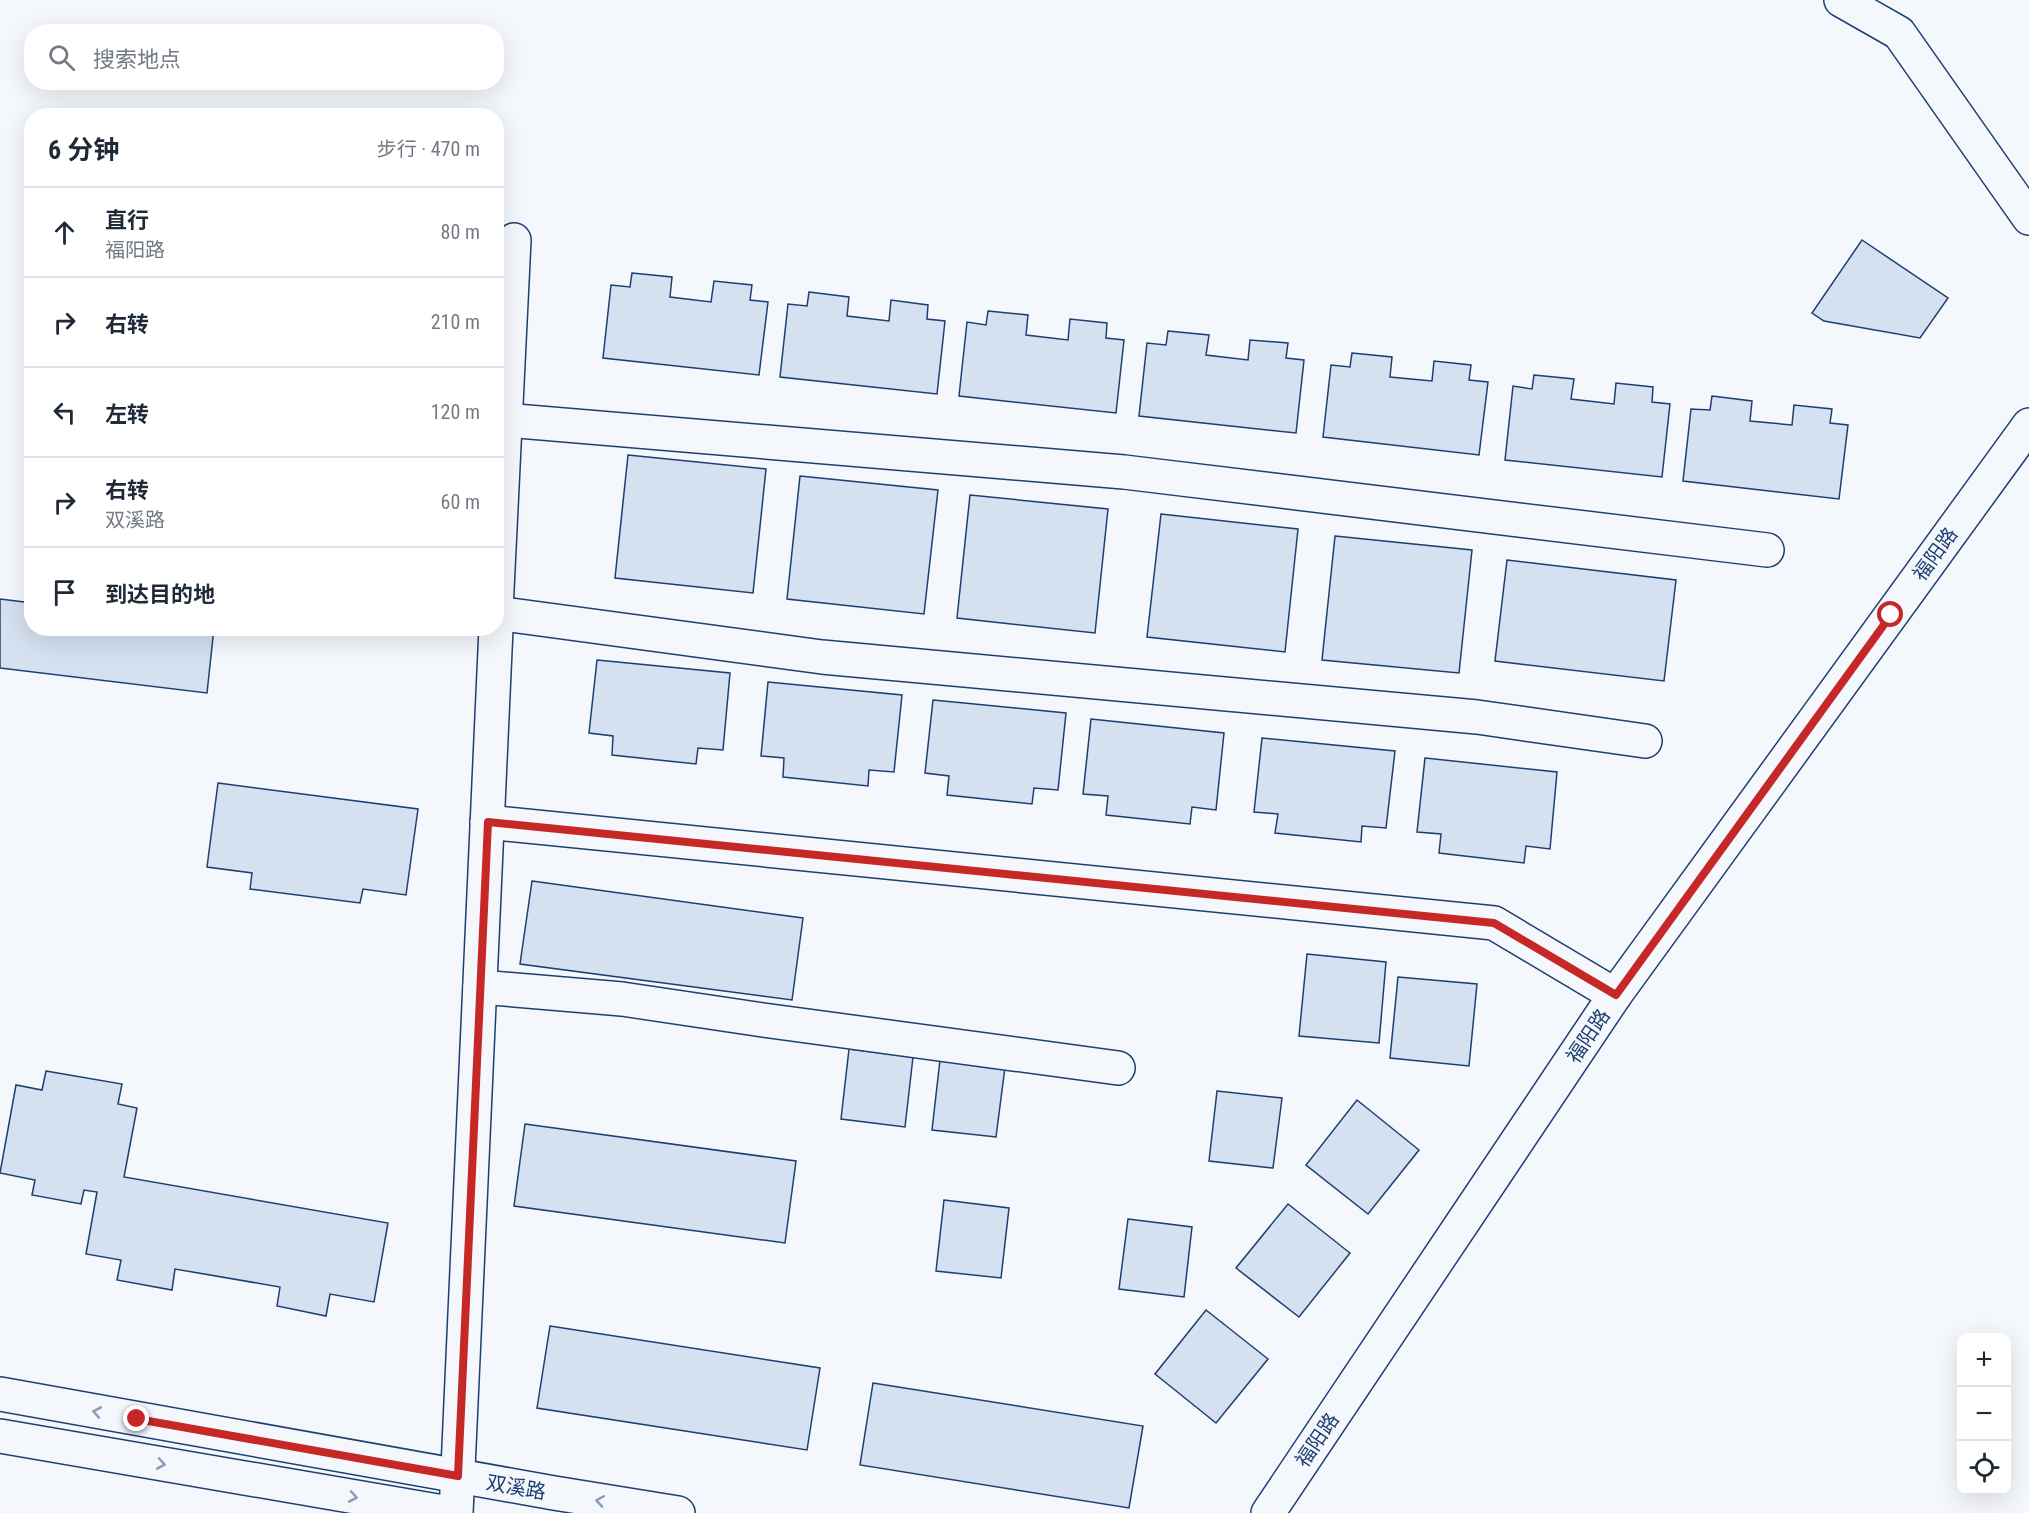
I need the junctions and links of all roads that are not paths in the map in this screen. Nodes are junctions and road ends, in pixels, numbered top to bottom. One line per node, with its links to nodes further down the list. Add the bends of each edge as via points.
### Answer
1 (1842, 0): 2 (street, via 1899,33)
2 (2029, 218)
3 (514, 240): 4 (street)
4 (505, 420): 6 (street); 7 (street, via 1124,472)
5 (2029, 424): 13 (street, 福阳路)
6 (504, 441)
7 (1767, 550)
8 (504, 612): 10 (street, via 822,657 1477,717)
9 (496, 636): 11 (street)
10 (1645, 741)
11 (488, 822): 12 (street); 13 (street, via 1494,923)
12 (480, 987): 14 (street, via 622,999); 17 (street)
13 (1616, 995): 21 (street, 福阳路)
14 (1118, 1068)
15 (0, 1394): 17 (street, 双溪路, one-way to 15)
16 (0, 1436): 18 (street, one-way to 18)
17 (458, 1476): 19 (street); 20 (street, 双溪路, one-way to 17)
18 (448, 1513)
19 (456, 1513)
20 (678, 1513)
21 (1268, 1513)

